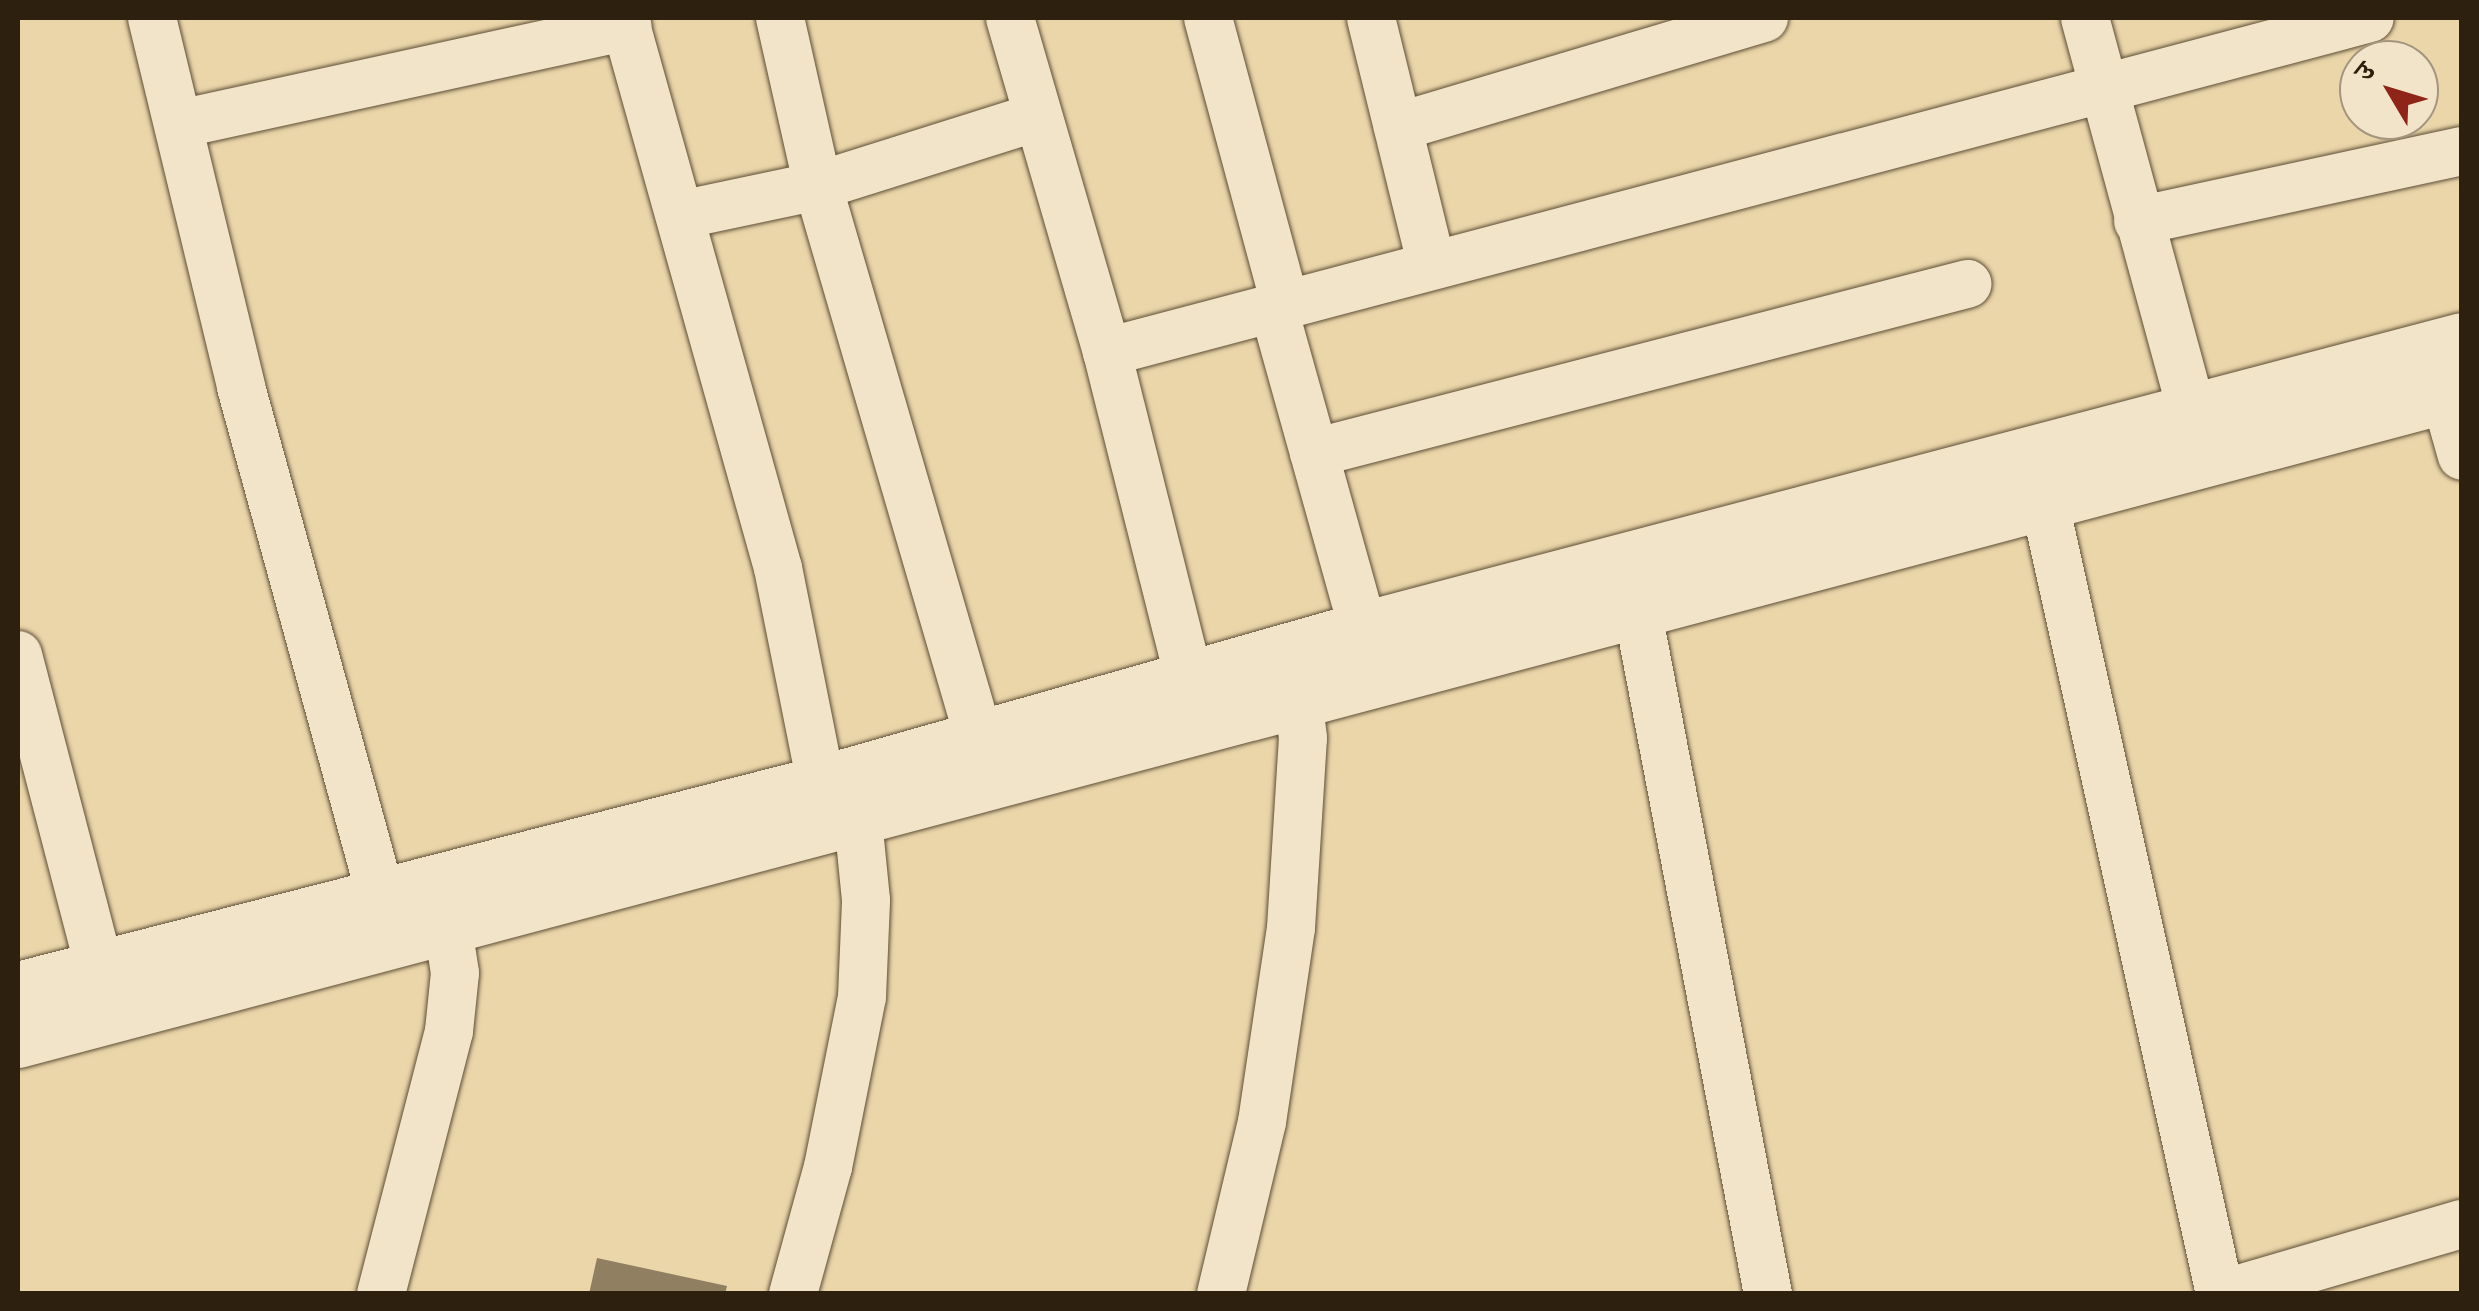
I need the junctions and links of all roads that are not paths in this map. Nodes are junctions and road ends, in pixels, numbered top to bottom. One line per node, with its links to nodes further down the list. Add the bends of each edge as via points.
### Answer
1 (152, 18): 12 (street)
2 (780, 18): 15 (street)
3 (1010, 18): 11 (street)
4 (1208, 18): 20 (street)
5 (1372, 18): 13 (street)
6 (1764, 18): 13 (street)
7 (2085, 18): 10 (street)
8 (2370, 18): 10 (street)
9 (626, 22): 12 (street); 16 (street)
10 (2101, 86): 17 (street); 18 (street)
11 (1037, 117): 15 (street); 22 (street)
12 (179, 124): 35 (street, via 241,387)
13 (1398, 127): 18 (street)
14 (2462, 152): 17 (street)
15 (818, 186): 16 (street); 33 (street)
16 (680, 215): 34 (street)
17 (2138, 222): 24 (street)
18 (1430, 262): 20 (street)
19 (1967, 284): 25 (street)
20 (1279, 304): 22 (street); 25 (street)
21 (2462, 340): 24 (street)
22 (1108, 352): 31 (street)
23 (2453, 394): 24 (street); 26 (street)
24 (2198, 435): 27 (street); 29 (street)
25 (1314, 454): 29 (street)
26 (2462, 456)
27 (2044, 500): 28 (street); 45 (street)
28 (1637, 608): 32 (street); 44 (street)
29 (1362, 629): 31 (street)
30 (18, 655): 37 (street)
31 (1220, 687): 32 (street); 33 (street); 34 (street)
32 (1298, 699): 43 (street, via 1303,738 1292,928 1262,1122)
33 (979, 738): 34 (street)
34 (839, 801): 35 (street); 36 (street); 42 (street, via 866,900 862,997 828,1167)
35 (386, 917): 36 (street); 37 (street); 39 (street)
36 (448, 928): 41 (street, via 455,973 448,1031)
37 (99, 967): 38 (street)
38 (18, 990)
39 (18, 1040)
40 (2462, 1224): 45 (street)
41 (381, 1294)
42 (793, 1294)
43 (1221, 1294)
44 (1768, 1294)
45 (2221, 1294)

